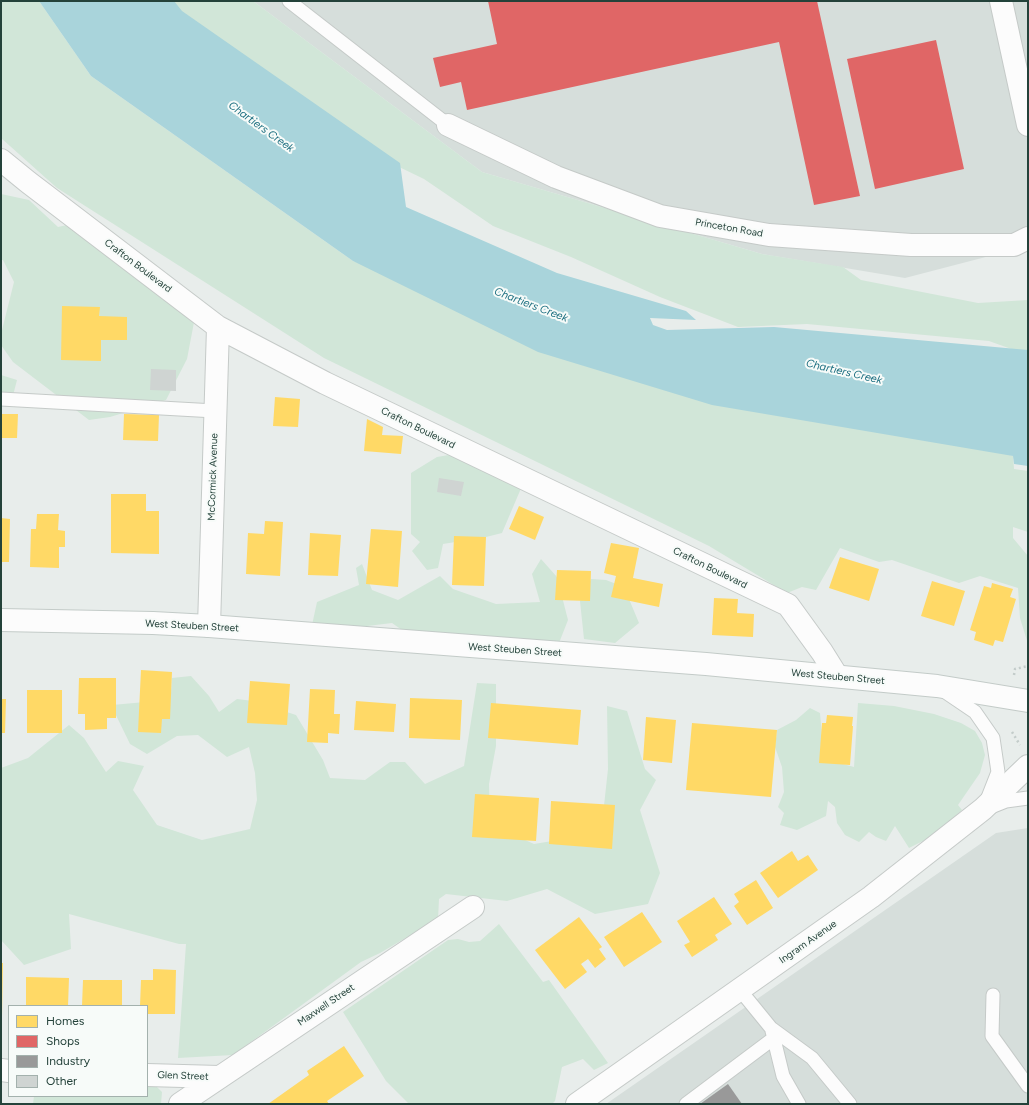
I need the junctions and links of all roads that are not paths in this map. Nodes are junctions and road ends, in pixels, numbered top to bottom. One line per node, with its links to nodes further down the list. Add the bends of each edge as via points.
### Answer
1 (289, 1): 3 (lane)
2 (1001, 1): 4 (street)
3 (448, 125): 8 (street, Princeton Road, via 556,177 660,216 769,235 911,244 1014,245)
4 (1028, 125)
5 (1, 160): 7 (street, Crafton Boulevard)
6 (1, 182): 7 (street)
7 (28, 182): 9 (street, Crafton Boulevard)
8 (1028, 238)
9 (218, 328): 11 (street, McCormick Avenue); 14 (street, Crafton Boulevard, via 325,383 788,605)
10 (1, 399): 11 (lane)
11 (215, 411): 13 (street, McCormick Avenue)
12 (1, 620): 13 (street, West Steuben Street)
13 (209, 626): 14 (street, West Steuben Street)
14 (837, 676): 15 (street, West Steuben Street)
15 (937, 686): 16 (street, West Steuben Street); 19 (lane, via 975,712 993,738 998,772)
16 (1028, 701)
17 (1024, 756): 19 (street, Ingram Avenue)
18 (1028, 798): 19 (lane, via 1006,801)
19 (983, 809): 21 (street, Ingram Avenue, via 871,897)
20 (473, 907): 25 (street, Maxwell Street)
21 (740, 990): 23 (lane); 28 (street, Ingram Avenue)
22 (993, 995): 26 (lane, via 992,1036)
23 (773, 1033): 29 (lane); 30 (lane, via 783,1076); 31 (lane, via 812,1058)
24 (148, 1075): 25 (street, Glen Street)
25 (219, 1077): 27 (street, Maxwell Street)
26 (1028, 1086)
27 (180, 1104)
28 (578, 1104)
29 (686, 1104)
30 (799, 1104)
31 (850, 1104)

